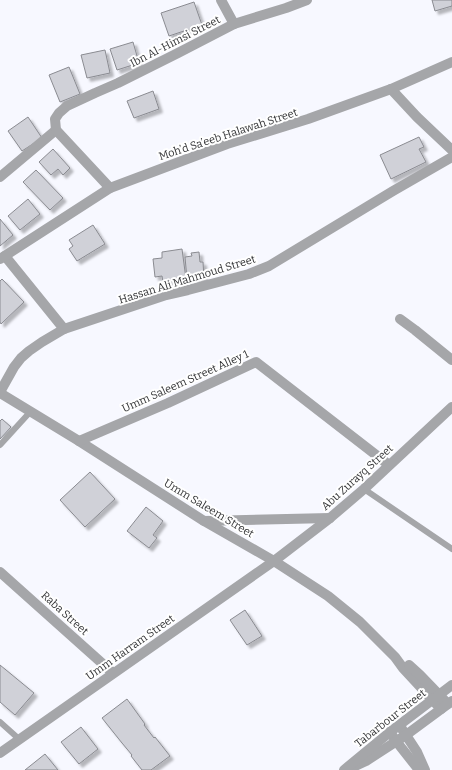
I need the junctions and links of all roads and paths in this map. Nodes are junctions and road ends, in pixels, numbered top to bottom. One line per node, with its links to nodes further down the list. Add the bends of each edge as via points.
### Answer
1 (221, 0): 3 (street)
2 (307, 0): 3 (street, Ibn Al-Himsi Street)
3 (234, 24): 6 (street, Ibn Al-Himsi Street, via 67,106 55,119)
4 (452, 62): 5 (street, Moh’d Sa’eeb Halawah Street)
5 (392, 89): 7 (street); 10 (street, Moh’d Sa’eeb Halawah Street, via 308,120 227,144)
6 (56, 130): 9 (street); 10 (street)
7 (452, 150)
8 (452, 157): 13 (street, Hassan Ali Mahmoud Street, via 269,266 248,274 166,295)
9 (0, 177)
10 (110, 188): 11 (street, Moh’d Sa’eeb Halawah Street)
11 (2, 257): 13 (street)
12 (400, 318): 14 (street)
13 (64, 329): 15 (street, Hassan Ali Mahmoud Street, via 21,358)
14 (452, 360)
15 (0, 392): 17 (street, Umm Saleem Street)
16 (452, 406): 20 (street, Abu Zurayq Street)
17 (31, 411): 18 (street, Umm Saleem Street); 19 (lane)
18 (79, 441): 20 (street, Umm Saleem Street Alley 1, via 256,362); 23 (street, Umm Saleem Street)
19 (0, 444)
20 (389, 465): 21 (street, Abu Zurayq Street)
21 (364, 489): 22 (street, Abu Zurayq Street); 24 (lane)
22 (330, 518): 23 (street); 25 (street, Abu Zurayq Street)
23 (204, 521): 25 (street, Umm Saleem Street)
24 (452, 549)
25 (274, 560): 27 (street, Umm Harram Street); 29 (street, Umm Saleem Street, via 333,600 360,622 395,657 415,670)
26 (0, 572): 27 (street, Raba Street)
27 (113, 673): 35 (street, Umm Harram Street)
28 (452, 685): 29 (street, Tabarbour Street)
29 (436, 697): 30 (street, Umm Saleem Street); 32 (street, Tabarbour Street)
30 (447, 704): 34 (street, Tabarbour Street)
31 (0, 722): 35 (lane)
32 (400, 726): 33 (street, Tabarbour Street); 34 (street)
33 (390, 732): 36 (street); 38 (street, Tabarbour Street)
34 (406, 735): 36 (street, Tabarbour Street); 40 (street)
35 (19, 739): 37 (street, Umm Harram Street)
36 (396, 741): 38 (street, Tabarbour Street, via 366,761); 39 (street)
37 (0, 753)
38 (345, 770)
39 (419, 770)
40 (425, 770)

